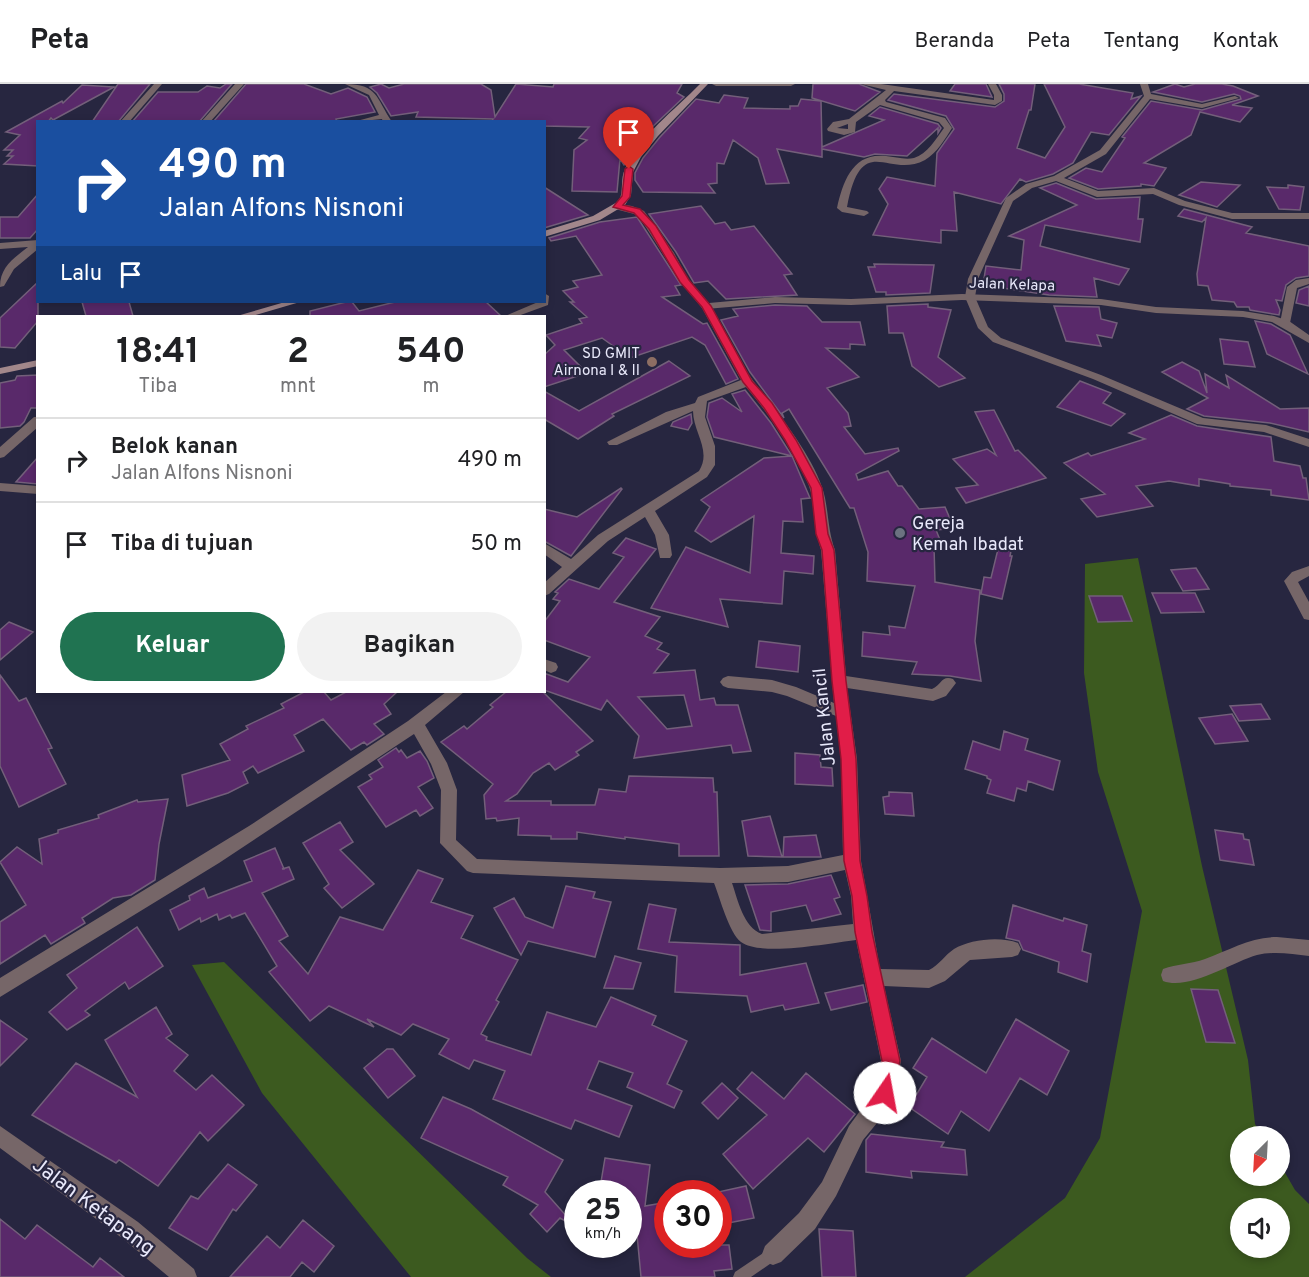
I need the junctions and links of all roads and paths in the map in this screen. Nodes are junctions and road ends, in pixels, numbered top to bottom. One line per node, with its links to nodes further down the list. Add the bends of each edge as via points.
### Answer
1 (158, 84): 17 (street)
2 (240, 84): 18 (street)
3 (349, 84): 11 (street)
4 (369, 84): 11 (street)
5 (704, 84): 21 (main road, via 669,118 629,169 626,197)
6 (716, 84): 7 (street)
7 (791, 84)
8 (865, 84): 12 (street)
9 (992, 84): 12 (street, via 998,94 995,103)
10 (1144, 84): 13 (street)
11 (359, 86): 16 (street, via 377,97)
12 (892, 88): 15 (street)
13 (1148, 96): 14 (street, via 1202,106); 20 (street, via 1106,150)
14 (1235, 98)
15 (881, 100): 19 (street); 22 (street, via 885,105 942,120 948,128 926,155 916,160 876,158 861,163 848,183 842,208)
16 (386, 119)
17 (126, 120)
18 (207, 120)
19 (852, 121)
20 (1057, 178): 23 (street, via 1097,194 1154,191 1232,216); 30 (street, via 1036,183 1009,200 973,279)
21 (618, 207): 24 (main road); 33 (street, Jalan Kancil, via 641,213 685,282)
22 (864, 213)
23 (1309, 216)
24 (546, 233)
25 (36, 243): 27 (street)
26 (36, 245): 29 (street, via 10,267)
27 (0, 246)
28 (1309, 281): 36 (street, via 1292,287)
29 (0, 284)
30 (970, 297): 33 (street, Jalan Kelapa, via 851,302 775,300); 36 (street, Jalan Kelapa, via 1101,302 1171,312 1243,314); 44 (street, via 983,328 1008,346 1097,377 1201,421 1266,429)
31 (281, 303): 34 (main road)
32 (544, 303): 35 (street)
33 (706, 306): 40 (street, Jalan Kancil)
34 (245, 315)
35 (513, 315)
36 (1285, 323): 37 (street, Jalan Kelapa)
37 (1309, 340)
38 (36, 363): 39 (main road)
39 (0, 371)
40 (748, 382): 41 (street, via 702,399); 55 (street, Jalan Kancil, via 791,440 816,488 828,550)
41 (699, 405): 43 (street); 48 (street, via 698,417 710,452 706,470)
42 (36, 422): 45 (street)
43 (613, 442)
44 (1309, 442)
45 (0, 454)
46 (0, 487): 47 (street)
47 (36, 490)
48 (647, 508): 50 (street, via 662,535); 51 (street)
49 (546, 548): 51 (street)
50 (665, 555)
51 (571, 566): 53 (street)
52 (1309, 571): 54 (street, via 1291,581)
53 (546, 589)
54 (1309, 615)
55 (839, 681): 57 (street, via 933,695); 59 (street, Jalan Kancil)
56 (728, 682): 59 (street, via 791,691)
57 (948, 683)
58 (455, 693): 60 (street)
59 (843, 713): 61 (street, Jalan Kancil, via 849,759)
60 (417, 725): 62 (street, via 449,790 448,843 470,864 485,868); 68 (street, via 229,848)
61 (852, 861): 62 (street, via 788,874); 63 (street, Jalan Kancil)
62 (720, 876): 63 (street, via 741,929 748,937 762,942)
63 (864, 932): 67 (street, Jalan Kancil)
64 (1309, 948): 66 (street, via 1260,946 1191,974)
65 (1012, 949): 67 (street, via 971,951 929,979)
66 (1170, 975)
67 (874, 977): 70 (street, Jalan Kancil, via 891,1061 885,1093 856,1133 807,1221)
68 (0, 988)
69 (0, 1136): 71 (street, Jalan Ketapang, via 130,1230)
70 (773, 1254): 72 (lane)
71 (186, 1277)
72 (740, 1277)

